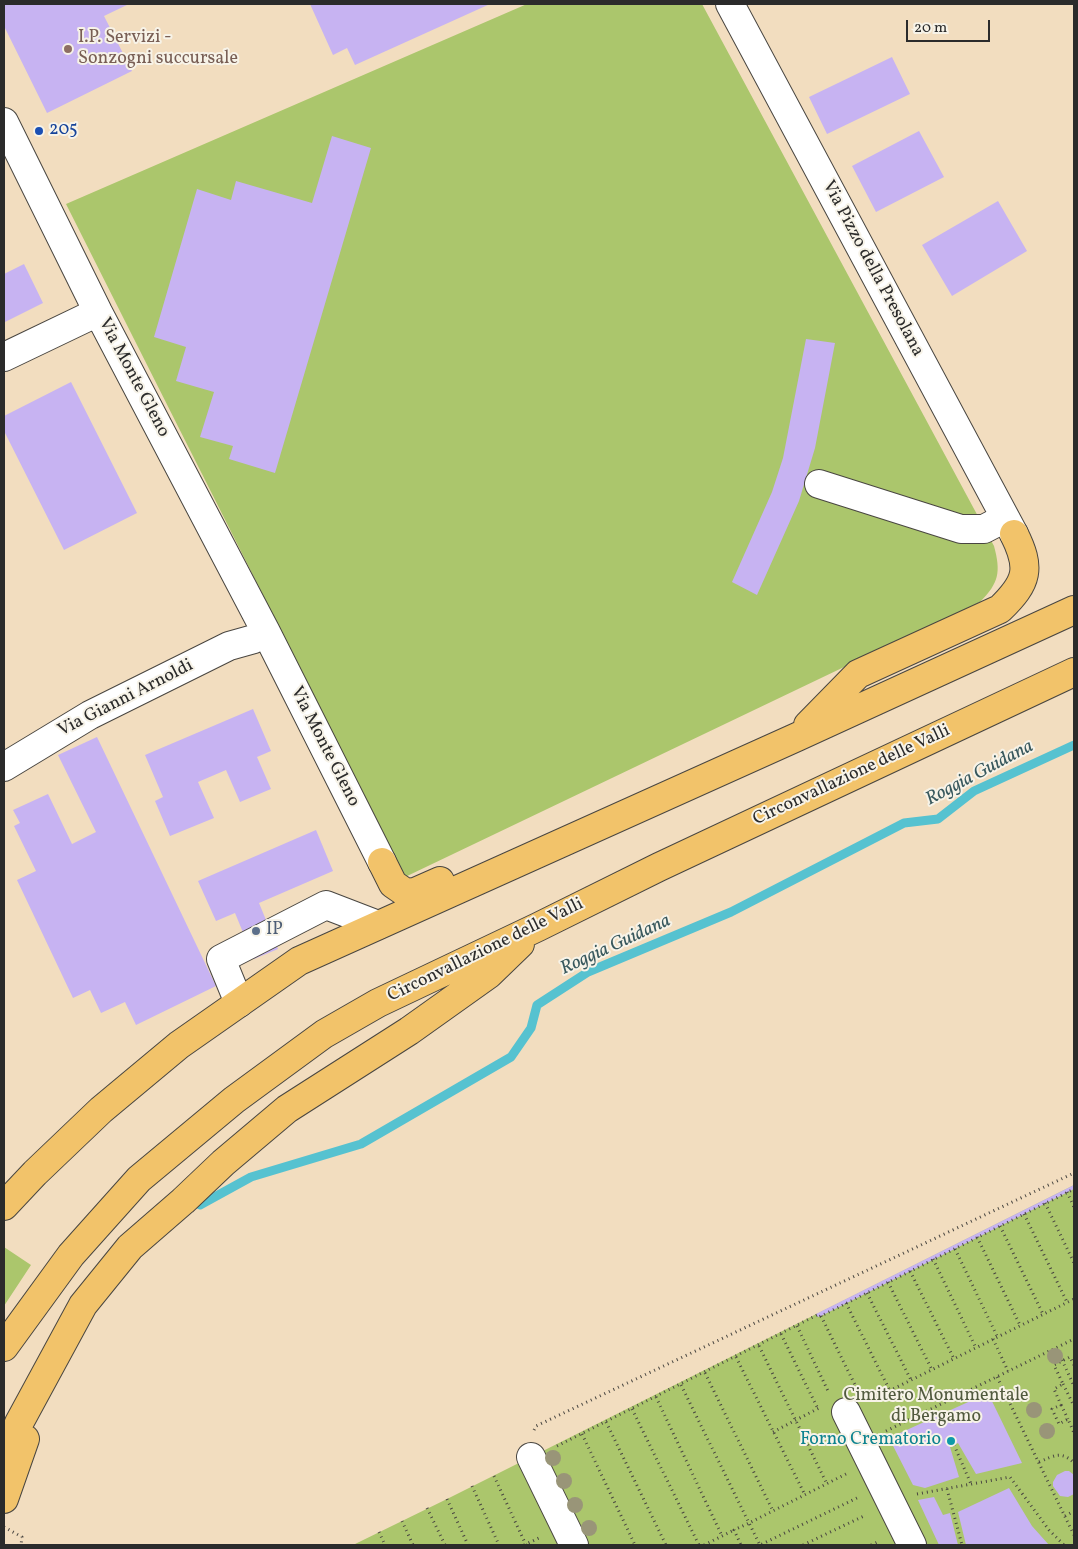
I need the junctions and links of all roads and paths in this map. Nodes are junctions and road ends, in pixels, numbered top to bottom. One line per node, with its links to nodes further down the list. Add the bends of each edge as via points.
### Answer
1 (730, 4): 6 (street, Via Pizzo della Presolana)
2 (4, 122): 3 (street, Via Monte Gleno)
3 (98, 312): 4 (street); 8 (street, Via Monte Gleno)
4 (4, 357)
5 (819, 484): 6 (street, via 961,529)
6 (1009, 526): 10 (highway, via 1026,566 1014,596 1000,609 858,674)
7 (1074, 610): 10 (highway)
8 (260, 636): 11 (street, Via Gianni Arnoldi, via 230,646 90,715); 13 (street, Via Monte Gleno)
9 (1069, 680): 15 (highway, Circonvallazione delle Valli, via 668,863)
10 (797, 737): 12 (highway)
11 (4, 767)
12 (584, 833): 13 (highway, via 538,835 414,892 406,893 393,884); 14 (highway)
13 (382, 862)
14 (378, 925): 16 (highway, via 299,961); 16 (street, via 326,905 221,959)
15 (538, 927): 20 (highway, via 490,974 409,1031 287,1109); 45 (highway, Circonvallazione delle Valli, via 378,1003 324,1034 234,1100 139,1179 71,1255)
16 (239, 1003): 22 (highway, via 179,1045 102,1110)
17 (1074, 1173): 74 (path, via 536,1426 531,1436)
18 (1074, 1189): 19 (path)
19 (1067, 1192): 21 (path); 23 (path)
20 (183, 1201): 75 (highway, via 130,1247 83,1305 19,1423); 85 (highway, via 93,1314 28,1432)
21 (1045, 1203): 24 (path); 29 (path)
22 (4, 1206)
23 (1074, 1206)
24 (1024, 1214): 25 (path); 34 (path)
25 (1000, 1226): 26 (path); 36 (path)
26 (977, 1238): 27 (path); 38 (path)
27 (954, 1249): 28 (path); 41 (path)
28 (933, 1259): 30 (path); 46 (path)
29 (1074, 1263)
30 (910, 1271): 31 (path); 48 (path)
31 (888, 1282): 32 (path); 51 (path)
32 (867, 1293): 35 (path); 55 (path)
33 (1074, 1299): 34 (path)
34 (1067, 1302): 36 (path)
35 (846, 1303): 37 (path); 59 (path)
36 (1043, 1314): 38 (path)
37 (821, 1316): 39 (path); 64 (path)
38 (1020, 1325): 41 (path)
39 (797, 1326): 40 (path); 64 (path)
40 (781, 1334): 44 (path); 63 (path)
41 (997, 1336): 42 (path)
42 (992, 1339): 46 (path); 52 (path)
43 (1074, 1339): 52 (path)
44 (759, 1345): 47 (path); 66 (path)
45 (4, 1347)
46 (976, 1348): 48 (path)
47 (736, 1357): 53 (path); 69 (path)
48 (954, 1359): 51 (path)
49 (1062, 1360): 50 (path, via 1070,1357); 56 (path, via 1054,1365); 58 (path)
50 (1074, 1365)
51 (932, 1370): 55 (path)
52 (1008, 1371): 54 (path)
53 (705, 1373): 57 (path); 88 (path)
54 (997, 1377): 76 (path); 79 (path)
55 (910, 1380): 59 (path)
56 (1063, 1384): 61 (path, via 1054,1389); 62 (path)
57 (681, 1385): 60 (path); 92 (path)
58 (1074, 1386)
59 (890, 1391): 64 (path)
60 (656, 1397): 65 (path); 96 (path)
61 (1061, 1405): 67 (path); 67 (path, via 1052,1409 1059,1424)
62 (1074, 1406)
63 (818, 1408): 64 (path); 64 (path); 66 (path)
64 (841, 1408): 79 (street)
65 (632, 1409): 68 (path); 108 (path)
66 (795, 1420): 69 (path); 80 (path)
67 (1068, 1420): 70 (path)
68 (606, 1422): 71 (path); 107 (path)
69 (773, 1432): 84 (path)
70 (1074, 1433)
71 (582, 1434): 73 (path); 106 (path)
72 (954, 1445): 81 (path)
73 (556, 1447)
74 (531, 1457): 105 (street)
75 (4, 1458)
76 (1039, 1463): 77 (path, via 1059,1455); 90 (path)
77 (1074, 1463)
78 (494, 1476): 98 (path)
79 (884, 1478): 80 (path); 83 (path); 92 (path, via 760,1545); 111 (path); 112 (street)
80 (828, 1484): 84 (path)
81 (971, 1484): 83 (path); 114 (path, via 1010,1477)
82 (472, 1486): 104 (path)
83 (947, 1489): 113 (path)
84 (805, 1495): 88 (path)
85 (4, 1499)
86 (447, 1499): 103 (path)
87 (427, 1508): 102 (path)
88 (773, 1511): 92 (path)
89 (1074, 1511): 90 (path)
90 (1065, 1516): 97 (path)
91 (402, 1521): 101 (path)
92 (749, 1523): 94 (path)
93 (4, 1527): 99 (path, via 22,1537)
94 (734, 1530): 96 (path); 110 (path)
95 (379, 1532): 100 (path)
96 (722, 1536): 109 (path)
97 (1074, 1536)
98 (526, 1544)
99 (21, 1545)
100 (385, 1545)
101 (413, 1545)
102 (445, 1545)
103 (468, 1545)
104 (499, 1545)
105 (574, 1545)
106 (635, 1545)
107 (666, 1545)
108 (699, 1545)
109 (704, 1545)
110 (741, 1545)
111 (803, 1545)
112 (912, 1545)
113 (962, 1545)
114 (1064, 1545)

